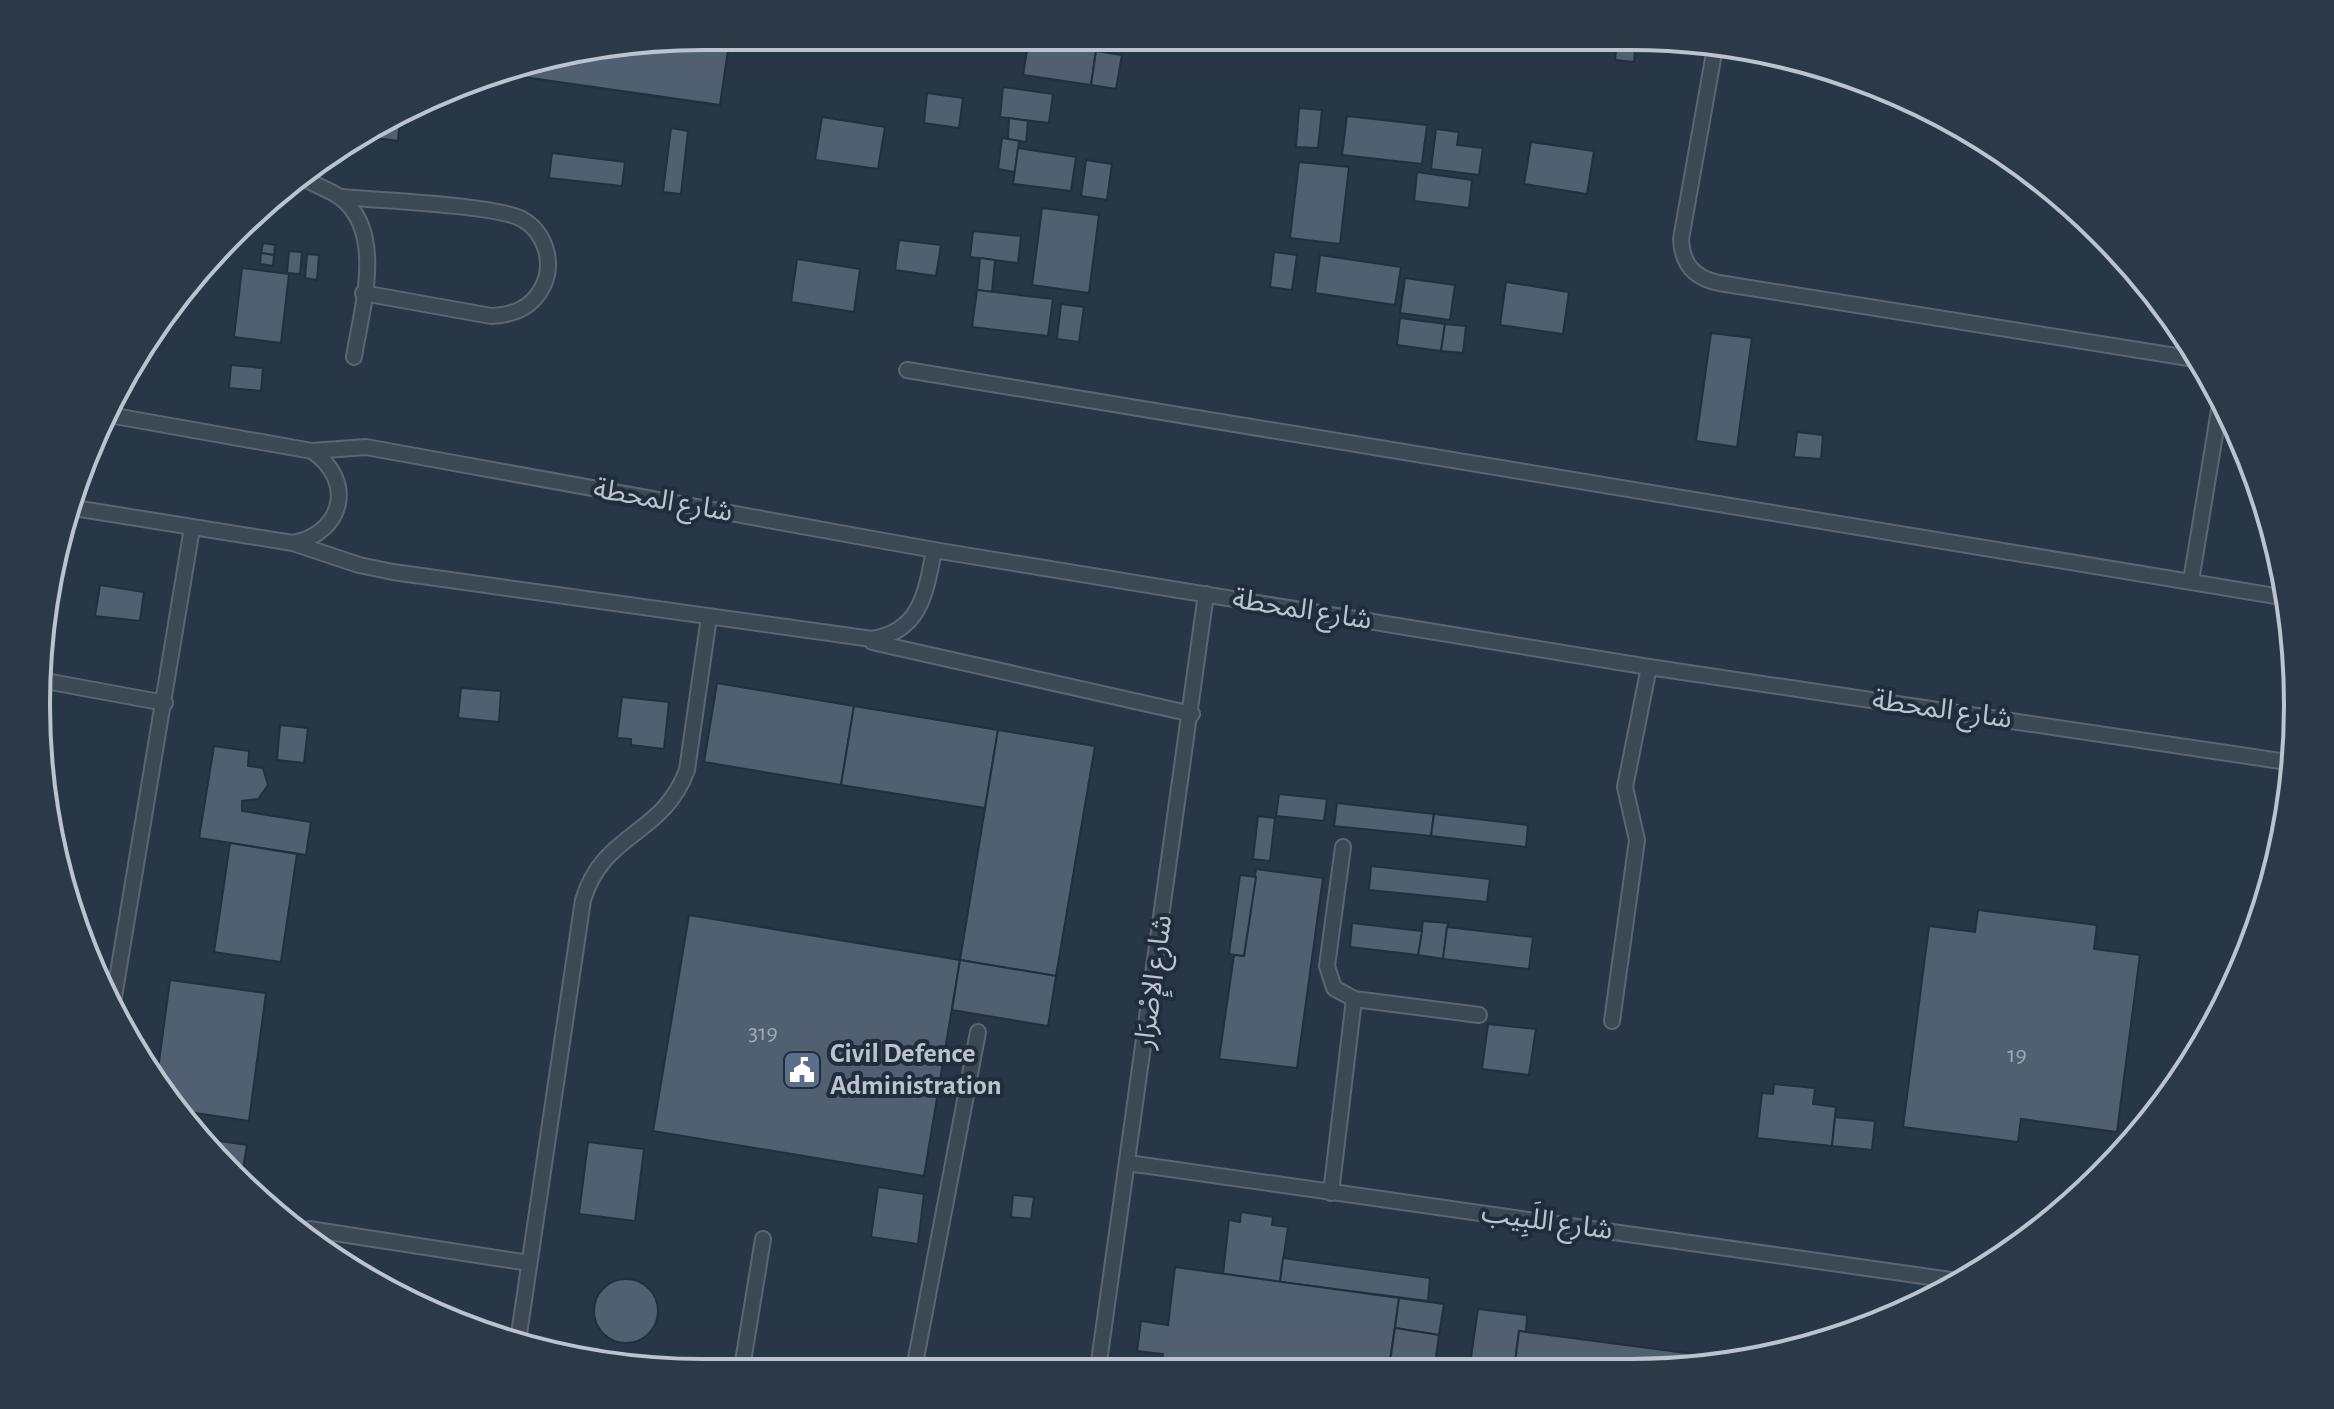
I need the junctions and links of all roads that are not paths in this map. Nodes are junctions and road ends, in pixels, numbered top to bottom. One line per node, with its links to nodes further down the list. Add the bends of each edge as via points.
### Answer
1 (1714, 56): 6 (lane, via 1681,239 1682,253 1696,274 1719,283)
2 (310, 182): 3 (lane)
3 (340, 197): 4 (lane, via 360,226 366,247); 4 (lane, via 506,213 533,228 548,256 543,287 534,300 506,315)
4 (363, 293): 5 (lane)
5 (354, 357)
6 (2184, 357)
7 (907, 370): 15 (lane)
8 (116, 416): 10 (lane, شارع المحطة)
9 (2218, 417): 15 (lane)
10 (312, 451): 13 (lane, via 334,472 339,503 322,531); 14 (lane, شارع المحطة, via 366,447)
11 (80, 509): 12 (lane)
12 (192, 528): 13 (lane); 22 (lane)
13 (293, 543): 18 (lane, via 393,572)
14 (934, 550): 16 (lane, شارع المحطة); 19 (lane, via 926,595 911,621 887,637)
15 (2191, 581): 17 (lane)
16 (1206, 594): 20 (lane, شارع المحطة); 23 (lane, شارع الإِصْرَار)
17 (2274, 596)
18 (709, 617): 19 (lane); 35 (lane, via 680,789 654,821 605,857 583,900)
19 (857, 639): 23 (lane)
20 (1649, 667): 24 (lane, شارع المحطة); 29 (lane, via 1625,787 1637,840)
21 (51, 682): 22 (lane)
22 (165, 703): 26 (lane)
23 (1192, 714): 31 (lane, شارع الإِصْرَار)
24 (2281, 761)
25 (1343, 847): 27 (lane, via 1327,966 1334,988)
26 (115, 990)
27 (1354, 999): 28 (lane); 32 (lane)
28 (1479, 1015)
29 (1612, 1021)
30 (978, 1032): 39 (lane)
31 (1128, 1163): 32 (lane, شارع اللَبِيب); 40 (lane, شارع الإِصْرَار)
32 (1331, 1193): 36 (lane, شارع اللَبِيب)
33 (314, 1230): 35 (lane)
34 (763, 1239): 38 (lane)
35 (529, 1263): 37 (lane)
36 (1943, 1279)
37 (519, 1332)
38 (743, 1359)
39 (916, 1359)
40 (1099, 1359)

